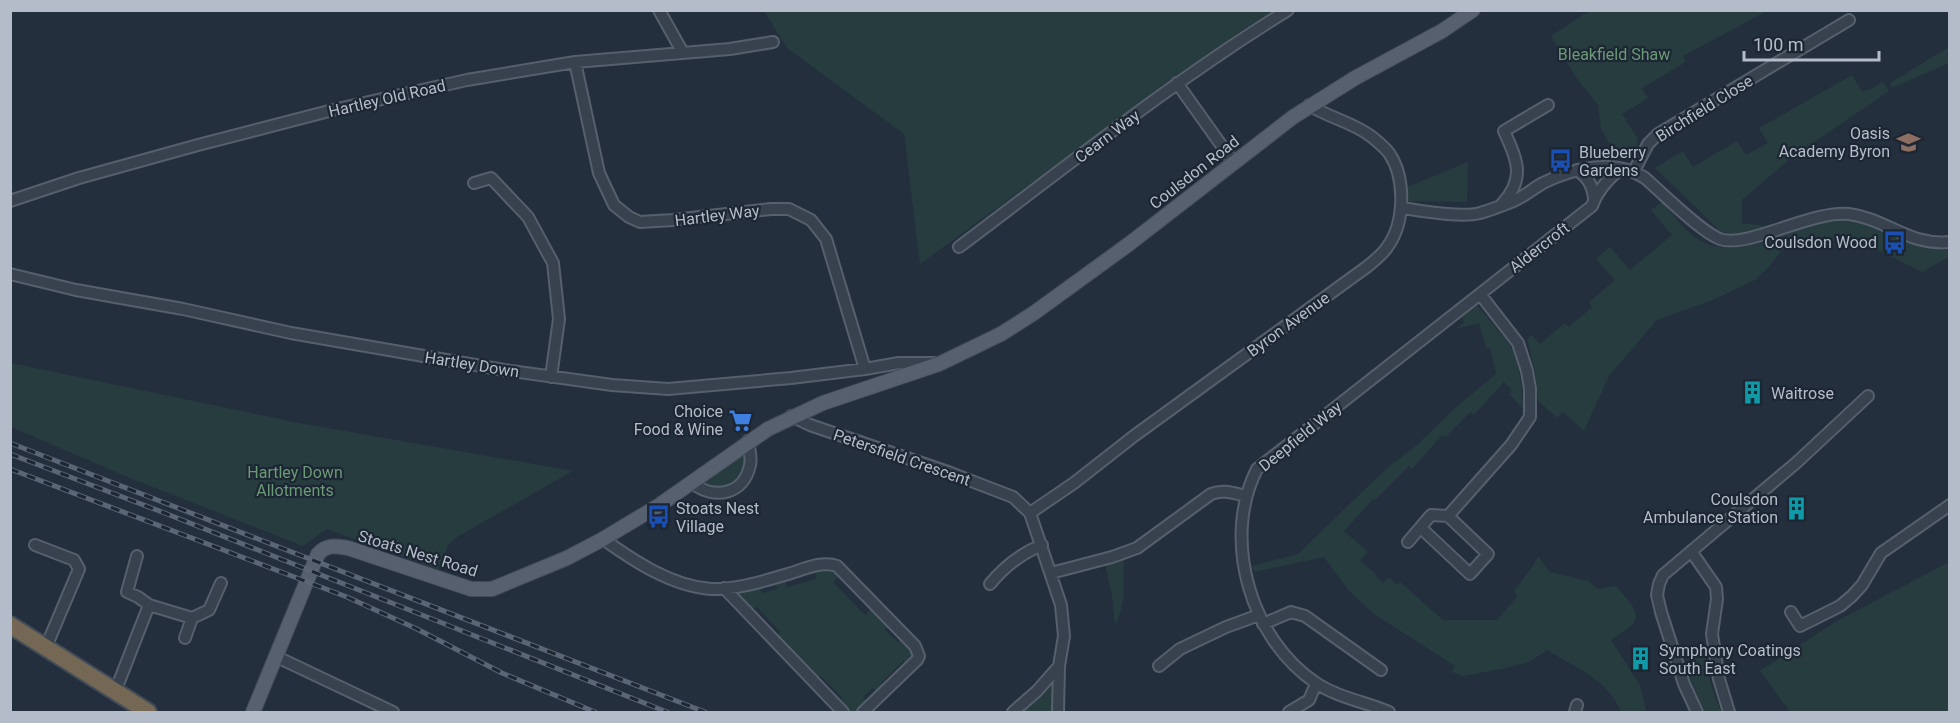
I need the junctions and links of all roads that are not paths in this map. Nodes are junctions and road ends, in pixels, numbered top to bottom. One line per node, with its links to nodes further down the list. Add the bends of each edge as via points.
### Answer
1 (659, 10): 6 (street)
2 (1288, 10): 8 (street, Cearn Way)
3 (1473, 10): 9 (main road, Coulsdon Road)
4 (1849, 20): 14 (street, Birchfield Close, via 1658,134)
5 (773, 42): 6 (street, Hartley Old Road)
6 (682, 53): 7 (street, Hartley Old Road)
7 (575, 62): 17 (street, Hartley Old Road, via 467,80 333,110 79,178); 25 (street, Hartley Way, via 598,173 614,205 628,217 653,223 771,209 789,209 811,220 826,239)
8 (1177, 83): 11 (street); 21 (street, Cearn Way)
9 (1309, 105): 11 (main road, Coulsdon Road); 19 (street, Byron Avenue, via 1371,136 1389,154 1400,181)
10 (1548, 105): 18 (street, via 1504,131 1518,170 1510,195)
11 (1234, 163): 24 (main road, Coulsdon Road, via 1034,313)
12 (1620, 169): 13 (street, via 1601,166); 14 (street); 16 (street, Aldercroft)
13 (1577, 170): 16 (street, via 1593,186); 18 (street)
14 (1634, 171): 20 (street, via 1720,240 1734,241 1792,223 1846,214 1869,218 1926,242)
15 (474, 183): 26 (street, via 491,178 528,217 553,262 559,319)
16 (1594, 198): 23 (street, Aldercroft, via 1592,206)
17 (10, 201)
18 (1501, 205): 19 (street, via 1478,214)
19 (1402, 208): 33 (street, Byron Avenue, via 1388,247 1368,266)
20 (1950, 242)
21 (959, 247)
22 (10, 274): 26 (street, Hartley Down, via 291,333)
23 (1480, 294): 31 (street, Deepfield Way, via 1257,469); 34 (street, via 1518,343 1527,371 1530,417 1511,445)
24 (939, 364): 25 (street, Hartley Down, via 899,363); 28 (main road, Stoats Nest Road)
25 (865, 369): 26 (street, Hartley Down, via 668,389)
26 (551, 377)
27 (1868, 396): 40 (street)
28 (791, 416): 29 (main road, Stoats Nest Road); 33 (street, Petersfield Crescent, via 1013,497)
29 (748, 441): 30 (main road, Stoats Nest Road); 30 (street, via 750,464 741,483 732,490 709,493)
30 (692, 483): 36 (main road, Stoats Nest Road)
31 (1246, 496): 42 (street, via 1226,491 1210,494 1137,548); 49 (street, Deepfield Way, via 1243,547 1250,589)
32 (1950, 505): 47 (street, via 1881,553 1862,585 1840,606 1800,626)
33 (1030, 513): 39 (street)
34 (1448, 516): 35 (street, via 1431,515); 35 (street, via 1488,554 1470,574)
35 (1421, 528): 37 (street)
36 (603, 539): 45 (street, via 671,579 710,589); 53 (main road, Stoats Nest Road, via 546,568 492,589 471,589 331,545 318,554)
37 (1408, 542)
38 (35, 545): 52 (street, via 74,560 79,569)
39 (1042, 545): 42 (street); 43 (street)
40 (1691, 551): 68 (street, via 1663,575 1657,595 1684,684); 69 (street, via 1716,587 1712,634)
41 (137, 556): 46 (street, via 127,591)
42 (1052, 573): 54 (street, via 1064,636)
43 (992, 575)
44 (221, 583): 48 (street, via 209,610)
45 (724, 588): 62 (street); 63 (street, via 825,564 837,566 915,646 918,656)
46 (149, 605): 48 (street); 58 (street)
47 (1791, 612)
48 (192, 618): 51 (street)
49 (1261, 620): 55 (street, via 1226,627 1180,649); 56 (street, via 1291,612 1305,616); 57 (street, Deepfield Way, via 1288,658)
50 (10, 625): 52 (highway)
51 (185, 638)
52 (46, 647): 58 (highway)
53 (277, 657): 60 (main road, Stoats Nest Road); 61 (street)
54 (1059, 666): 64 (street); 65 (street)
55 (1159, 666)
56 (1382, 670)
57 (1316, 684): 66 (street, via 1309,700); 67 (street, Deepfield Way)
58 (116, 692): 59 (highway)
59 (148, 712)
60 (253, 712)
61 (393, 712)
62 (843, 712)
63 (862, 712)
64 (1013, 712)
65 (1058, 712)
66 (1289, 712)
67 (1389, 712)
68 (1697, 712)
69 (1729, 712)

